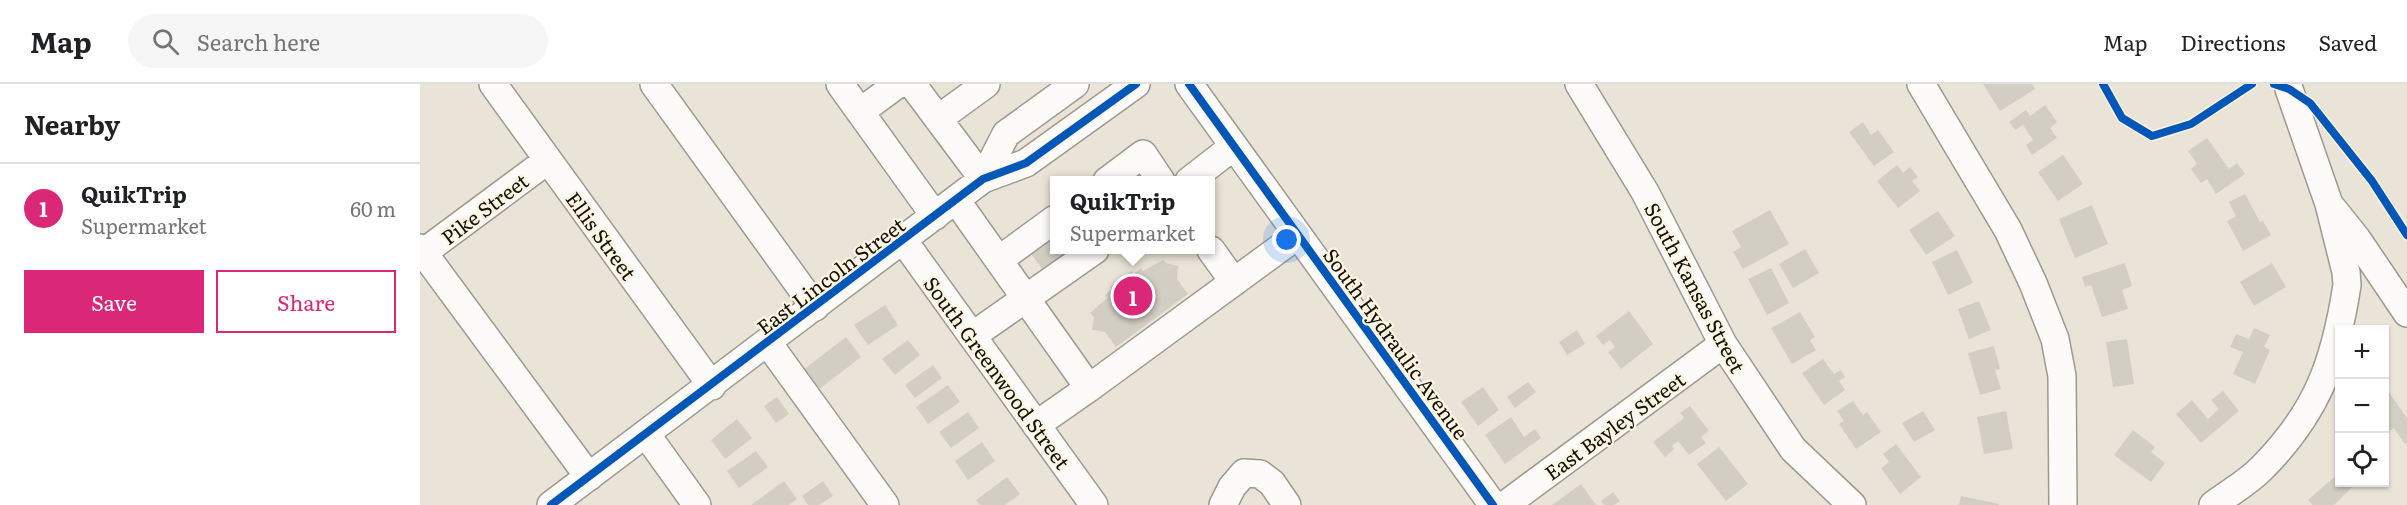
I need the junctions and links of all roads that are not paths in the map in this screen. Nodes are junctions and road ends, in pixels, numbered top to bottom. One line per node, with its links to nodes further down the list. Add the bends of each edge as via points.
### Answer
1 (493, 84): 16 (street, Ellis Street)
2 (654, 84): 33 (street)
3 (840, 84): 13 (street)
4 (898, 84): 13 (street)
5 (912, 84): 14 (street)
6 (986, 84): 14 (street)
7 (1075, 84): 20 (street, East Lincoln Street, via 1006,134)
8 (1136, 84): 20 (street, East Lincoln Street, via 1026,163)
9 (1189, 84): 15 (street, South Hydraulic Avenue)
10 (1579, 84): 37 (street, South Kansas Street, via 1645,192)
11 (1921, 84): 52 (street, via 2008,230 2055,339 2062,376)
12 (2289, 89): 22 (street)
13 (860, 112): 23 (street)
14 (938, 119): 20 (street)
15 (1234, 146): 19 (street); 25 (street, South Hydraulic Avenue)
16 (548, 160): 27 (street, Pike Street); 38 (street, Ellis Street)
17 (1113, 176): 18 (street, via 1143,154)
18 (1158, 176)
19 (1194, 176)
20 (983, 179): 21 (street, East Lincoln Street)
21 (956, 200): 23 (street, East Lincoln Street); 30 (street)
22 (2329, 204): 34 (street); 53 (street, via 2347,285 2320,391 2299,426 2260,470)
23 (935, 216): 26 (street, East Lincoln Street)
24 (1050, 223): 30 (street)
25 (1298, 235): 31 (street); 49 (street, South Hydraulic Avenue)
26 (903, 240): 33 (street, East Lincoln Street); 35 (street, South Greenwood Street)
27 (421, 252): 42 (street)
28 (1088, 254): 32 (street)
29 (1214, 254): 31 (street)
30 (999, 260): 32 (street)
31 (1234, 282): 39 (street)
32 (1026, 299): 35 (street); 39 (street)
33 (815, 307): 36 (street, East Lincoln Street)
34 (2407, 313)
35 (972, 336): 40 (street, South Greenwood Street)
36 (768, 343): 38 (street, East Lincoln Street); 45 (street)
37 (1723, 344): 50 (street, East Bayley Street); 51 (street, South Kansas Street, via 1793,449)
38 (712, 386): 41 (street, East Lincoln Street)
39 (1089, 388): 40 (street)
40 (1036, 425): 46 (street, South Greenwood Street)
41 (646, 435): 42 (street, East Lincoln Street); 44 (street)
42 (589, 477): 43 (street, East Lincoln Street)
43 (551, 505)
44 (697, 505)
45 (885, 505)
46 (1094, 505)
47 (1223, 505): 48 (street, via 1244,474 1260,474 1272,483)
48 (1287, 505)
49 (1493, 505)
50 (1505, 505)
51 (1852, 505)
52 (2063, 505)
53 (2213, 505)

